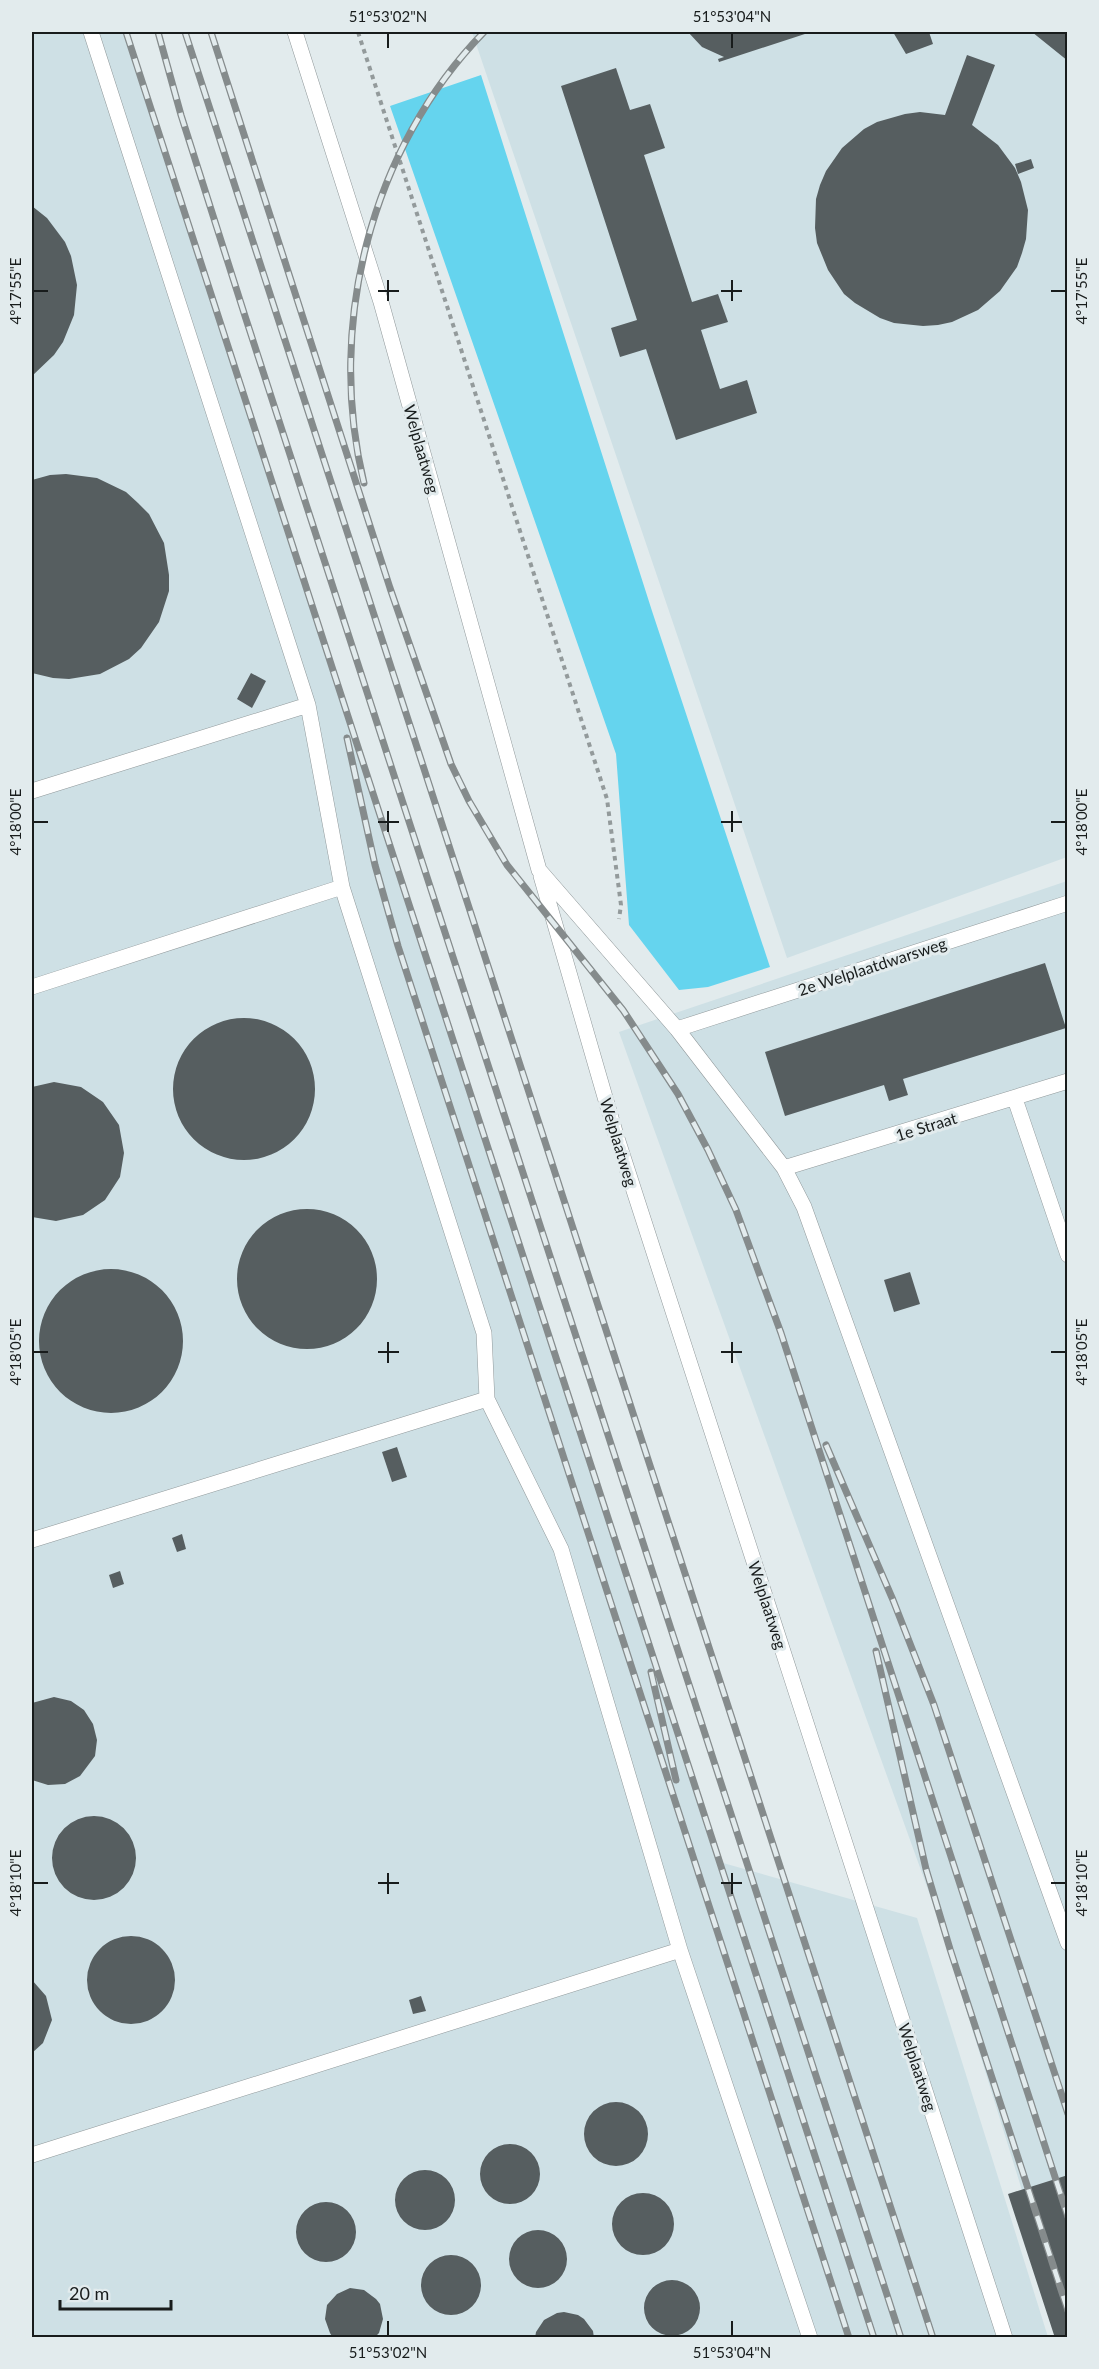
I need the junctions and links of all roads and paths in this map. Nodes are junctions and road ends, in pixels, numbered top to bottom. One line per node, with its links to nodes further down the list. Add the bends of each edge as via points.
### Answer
1 (91, 32): 4 (lane)
2 (295, 32): 6 (lane, Welplaatweg, via 381,302)
3 (358, 32): 9 (path, via 607,799 621,905)
4 (308, 705): 5 (lane); 7 (lane)
5 (32, 791)
6 (539, 870): 9 (lane, Welplaatweg); 22 (lane, Welplaatweg, via 616,1135)
7 (342, 887): 10 (lane); 16 (lane, via 484,1333)
8 (1068, 903): 11 (lane, 2e Welplaatdwarsweg)
9 (614, 956): 11 (lane, Welplaatweg)
10 (32, 987)
11 (677, 1029): 14 (lane, Welplaatweg)
12 (1068, 1081): 13 (lane, 1e Straat)
13 (1015, 1099): 14 (lane, 1e Straat); 15 (lane)
14 (784, 1168): 18 (lane, Welplaatweg, via 804,1207)
15 (1068, 1255)
16 (487, 1399): 17 (lane); 19 (lane, via 561,1549)
17 (32, 1540)
18 (1068, 1943)
19 (680, 1950): 20 (lane); 21 (lane)
20 (32, 2155)
21 (810, 2337)
22 (1005, 2337)

